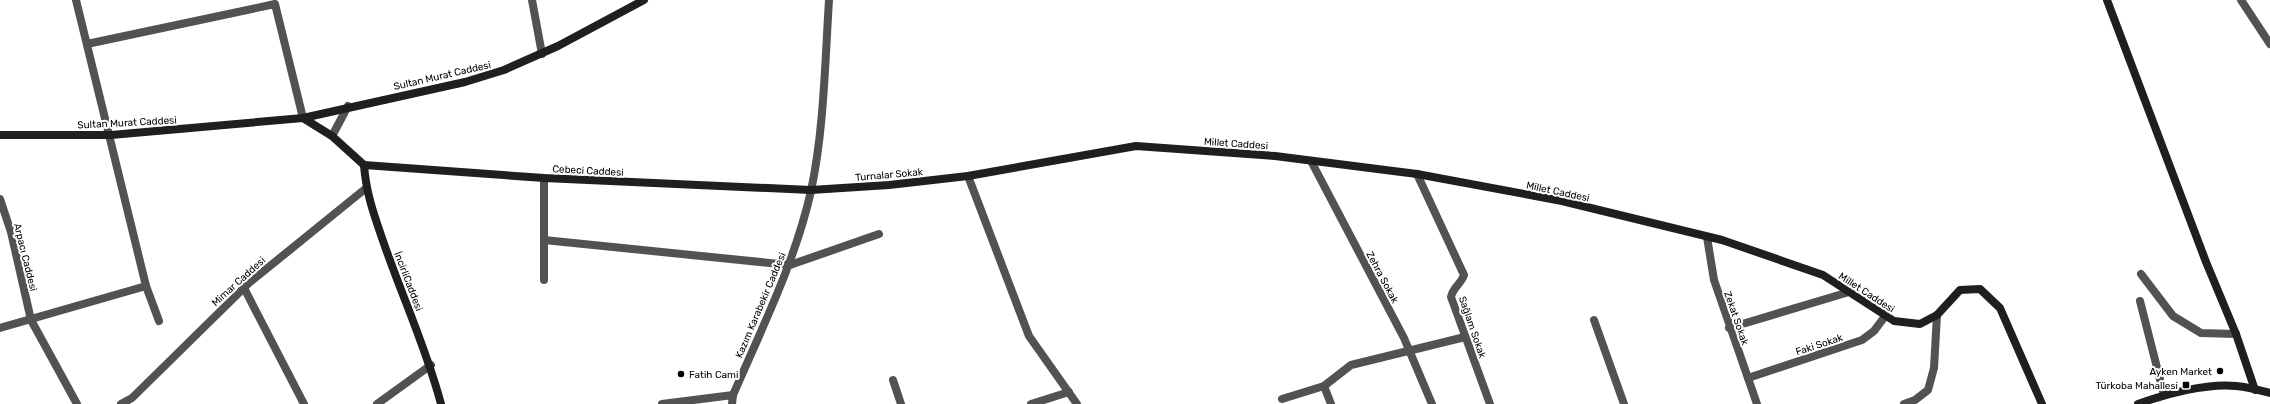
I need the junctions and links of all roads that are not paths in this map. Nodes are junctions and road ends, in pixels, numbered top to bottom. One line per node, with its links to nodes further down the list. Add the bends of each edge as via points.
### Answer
1 (76, 0): 9 (street)
2 (532, 0): 11 (street)
3 (644, 0): 8 (street, Sultan Murat Caddesi)
4 (829, 0): 23 (street, Kazım Karabekir Caddesi, via 818,144)
5 (2106, 0): 42 (street)
6 (2241, 0): 10 (street)
7 (275, 2): 9 (street); 13 (street)
8 (629, 3): 11 (street, Sultan Murat Caddesi)
9 (87, 44): 15 (street)
10 (2270, 44)
11 (542, 54): 12 (street, Sultan Murat Caddesi, via 504,70 465,82)
12 (348, 106): 13 (street, Sultan Murat Caddesi); 16 (street)
13 (303, 118): 15 (street, Sultan Murat Caddesi); 16 (street)
14 (0, 135): 15 (street, Sultan Murat Caddesi)
15 (111, 135): 31 (street)
16 (332, 136): 18 (street)
17 (1311, 161): 19 (street, Millet Caddesi); 20 (street, Millet Caddesi, via 1136,146); 44 (street, Zehra Sokak)
18 (364, 165): 21 (street, Cebeci Caddesi); 22 (street, İncirliCaddesi)
19 (1417, 174): 26 (street, Millet Caddesi, via 1562,201); 43 (street, Sağlam Sokak, via 1464,275 1462,281 1453,288 1451,297)
20 (968, 176): 23 (street, Turnalar Sokak); 50 (street, via 1029,336)
21 (544, 178): 23 (street, Cebeci Caddesi); 27 (street)
22 (365, 188): 32 (street, Mimar Caddesi); 45 (street, İncirliCaddesi, via 390,262)
23 (811, 190): 28 (street, Kazım Karabekir Caddesi)
24 (0, 199): 37 (street, Arpacı Caddesi, via 11,232)
25 (880, 234): 28 (street)
26 (1707, 237): 33 (street, Millet Caddesi, via 1823,275); 41 (street, Zekat Sokak, via 1714,280)
27 (544, 240): 28 (street); 30 (street)
28 (790, 265): 53 (street, Kazım Karabekir Caddesi)
29 (2141, 274): 42 (street, via 2173,316 2201,334)
30 (544, 280)
31 (146, 286): 37 (street, via 84,302); 39 (street)
32 (244, 288): 55 (street, Mimar Caddesi); 58 (street)
33 (1850, 292): 35 (street, Millet Caddesi); 41 (street)
34 (2140, 301): 52 (street)
35 (1886, 315): 36 (street, Millet Caddesi, via 1894,321 1920,324); 46 (street, Faki Sokak, via 1874,331 1862,340)
36 (1937, 315): 71 (street, via 1934,368 1928,390 1915,400); 72 (street, Millet Caddesi, via 1960,290 1980,289 2000,308)
37 (31, 320): 40 (street); 56 (street, Arpacı Caddesi)
38 (1594, 320): 69 (street)
39 (159, 321)
40 (0, 328)
41 (1729, 328): 46 (street, Zekat Sokak)
42 (2236, 334): 49 (street)
43 (1465, 337): 44 (street); 68 (street, Sağlam Sokak)
44 (1409, 350): 48 (street, via 1351,365); 67 (street, Zehra Sokak)
45 (431, 365): 59 (street); 60 (street, İncirliCaddesi)
46 (1748, 378): 70 (street, Zekat Sokak)
47 (893, 380): 63 (street)
48 (1324, 386): 54 (street); 66 (street)
49 (2256, 390): 51 (street); 52 (street, via 2235,386)
50 (1069, 392): 64 (street); 65 (street)
51 (2270, 392)
52 (2164, 394): 73 (street)
53 (733, 395): 61 (street); 62 (street, Kazım Karabekir Caddesi)
54 (1282, 399)
55 (133, 401): 57 (street, Mimar Caddesi)
56 (77, 404)
57 (121, 404)
58 (304, 404)
59 (377, 404)
60 (441, 404)
61 (662, 404)
62 (732, 404)
63 (901, 404)
64 (1031, 404)
65 (1077, 404)
66 (1331, 404)
67 (1432, 404)
68 (1490, 404)
69 (1624, 404)
70 (1757, 404)
71 (1904, 404)
72 (2042, 404)
73 (2138, 404)

